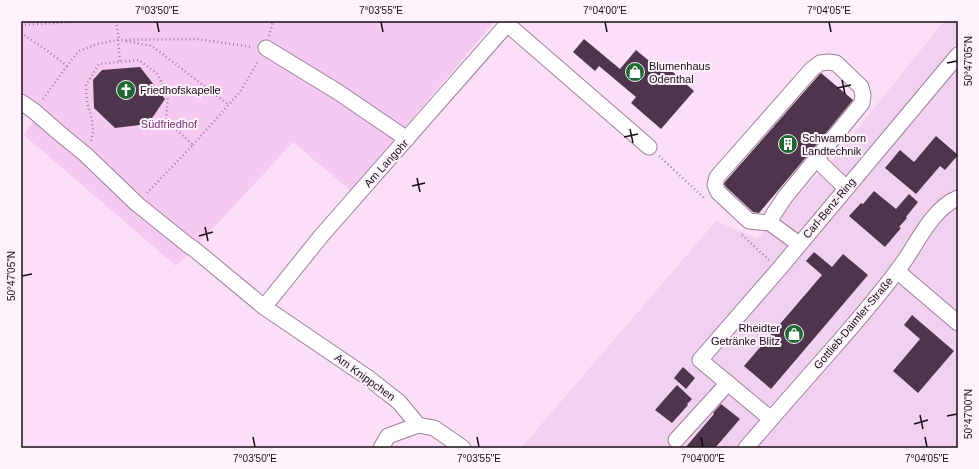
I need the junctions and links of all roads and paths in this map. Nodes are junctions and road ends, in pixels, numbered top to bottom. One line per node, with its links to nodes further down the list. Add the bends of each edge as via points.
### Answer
1 (84, 21): 4 (path)
2 (116, 21): 6 (path)
3 (509, 23): 14 (street, Am Langohr); 16 (street)
4 (21, 25)
5 (21, 33): 10 (path)
6 (118, 40): 7 (path, via 197,39); 9 (path); 10 (path, via 79,51); 12 (path, via 152,46)
7 (266, 48): 12 (path, via 240,92); 14 (street, via 338,92)
8 (958, 55): 19 (street, Carl-Benz-Ring)
9 (120, 62): 15 (path, via 139,60 157,74 168,94 166,120); 17 (path, via 99,64 86,85 93,133)
10 (67, 66): 13 (path)
11 (21, 102): 13 (street, Am Knippchen)
12 (229, 105): 15 (path)
13 (34, 111): 17 (street, Am Knippchen)
14 (407, 139): 25 (street, Am Langohr, via 322,235)
15 (194, 145): 21 (path)
16 (649, 147)
17 (86, 155): 21 (street, Am Knippchen)
18 (816, 159): 19 (street); 22 (street, via 785,197); 22 (street, via 862,103 861,87 836,63 820,63 812,69 717,177 715,185 718,192 749,221)
19 (846, 188): 23 (street, Carl-Benz-Ring)
20 (958, 198): 24 (street, Gottlieb-Daimler-Straße, via 933,219)
21 (137, 204): 25 (street, Am Knippchen)
22 (770, 223): 23 (street)
23 (799, 244): 27 (street, Carl-Benz-Ring, via 700,360)
24 (897, 271): 26 (street); 28 (street, Gottlieb-Daimler-Straße, via 875,300)
25 (264, 307): 29 (street, Am Knippchen, via 367,377 399,402)
26 (958, 323)
27 (728, 383): 28 (street); 30 (street)
28 (770, 419): 33 (street, Gottlieb-Daimler-Straße)
29 (418, 425): 31 (street, via 388,436); 32 (street, via 434,428)
30 (676, 440)
31 (381, 448)
32 (462, 448)
33 (746, 448)

